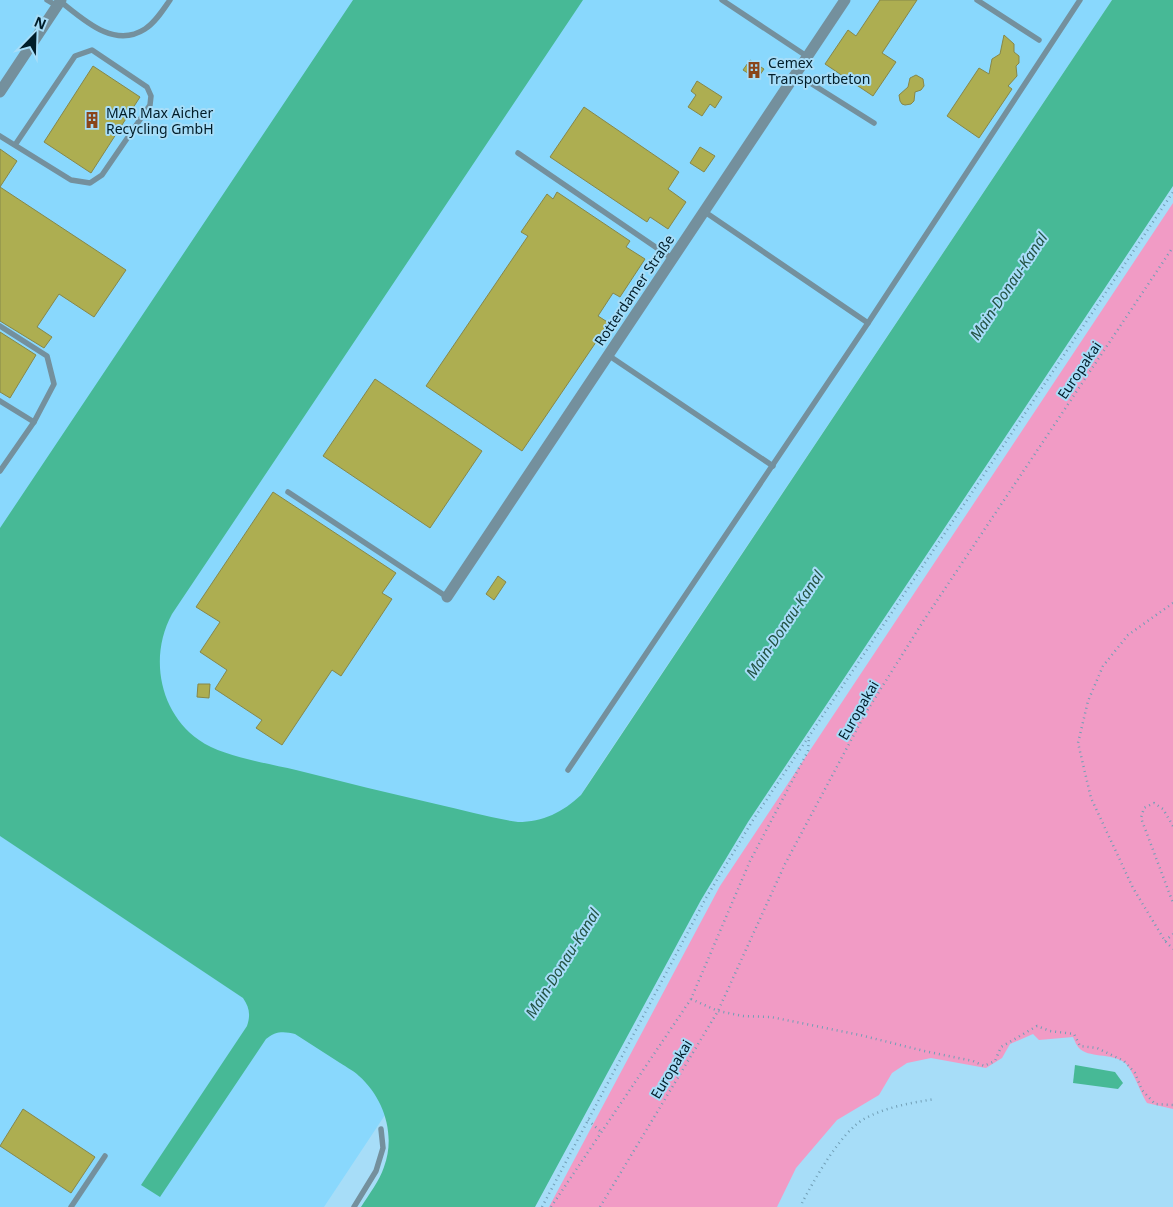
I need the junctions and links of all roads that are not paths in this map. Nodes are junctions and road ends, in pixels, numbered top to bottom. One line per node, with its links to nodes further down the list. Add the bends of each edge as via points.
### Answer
1 (170, 0): 6 (lane, via 146,29 130,36 101,31)
2 (722, 0): 8 (lane)
3 (845, 0): 8 (street, Rotterdamer Straße)
4 (977, 0): 7 (lane)
5 (1080, 0): 17 (lane)
6 (56, 2): 10 (street)
7 (1039, 40)
8 (808, 57): 9 (street, Rotterdamer Straße)
9 (796, 74): 11 (lane); 15 (street, Rotterdamer Straße)
10 (0, 92)
11 (874, 123)
12 (0, 136): 13 (lane)
13 (15, 145): 13 (lane, via 71,180 90,183 102,175 150,105 151,96 147,87 92,50 82,52 75,56)
14 (518, 153): 16 (lane)
15 (705, 212): 16 (street, Rotterdamer Straße); 17 (lane)
16 (673, 259): 19 (street, Rotterdamer Straße)
17 (868, 323): 22 (lane)
18 (0, 326): 21 (lane, via 46,356 54,384)
19 (608, 355): 22 (lane); 25 (street, Rotterdamer Straße)
20 (0, 401): 21 (lane)
21 (34, 422): 23 (lane)
22 (773, 466): 26 (lane)
23 (0, 471)
24 (288, 492): 25 (lane)
25 (447, 597)
26 (568, 770)
27 (382, 1129): 30 (lane, via 383,1148 376,1171)
28 (105, 1156): 29 (lane)
29 (71, 1207)
30 (354, 1207)

